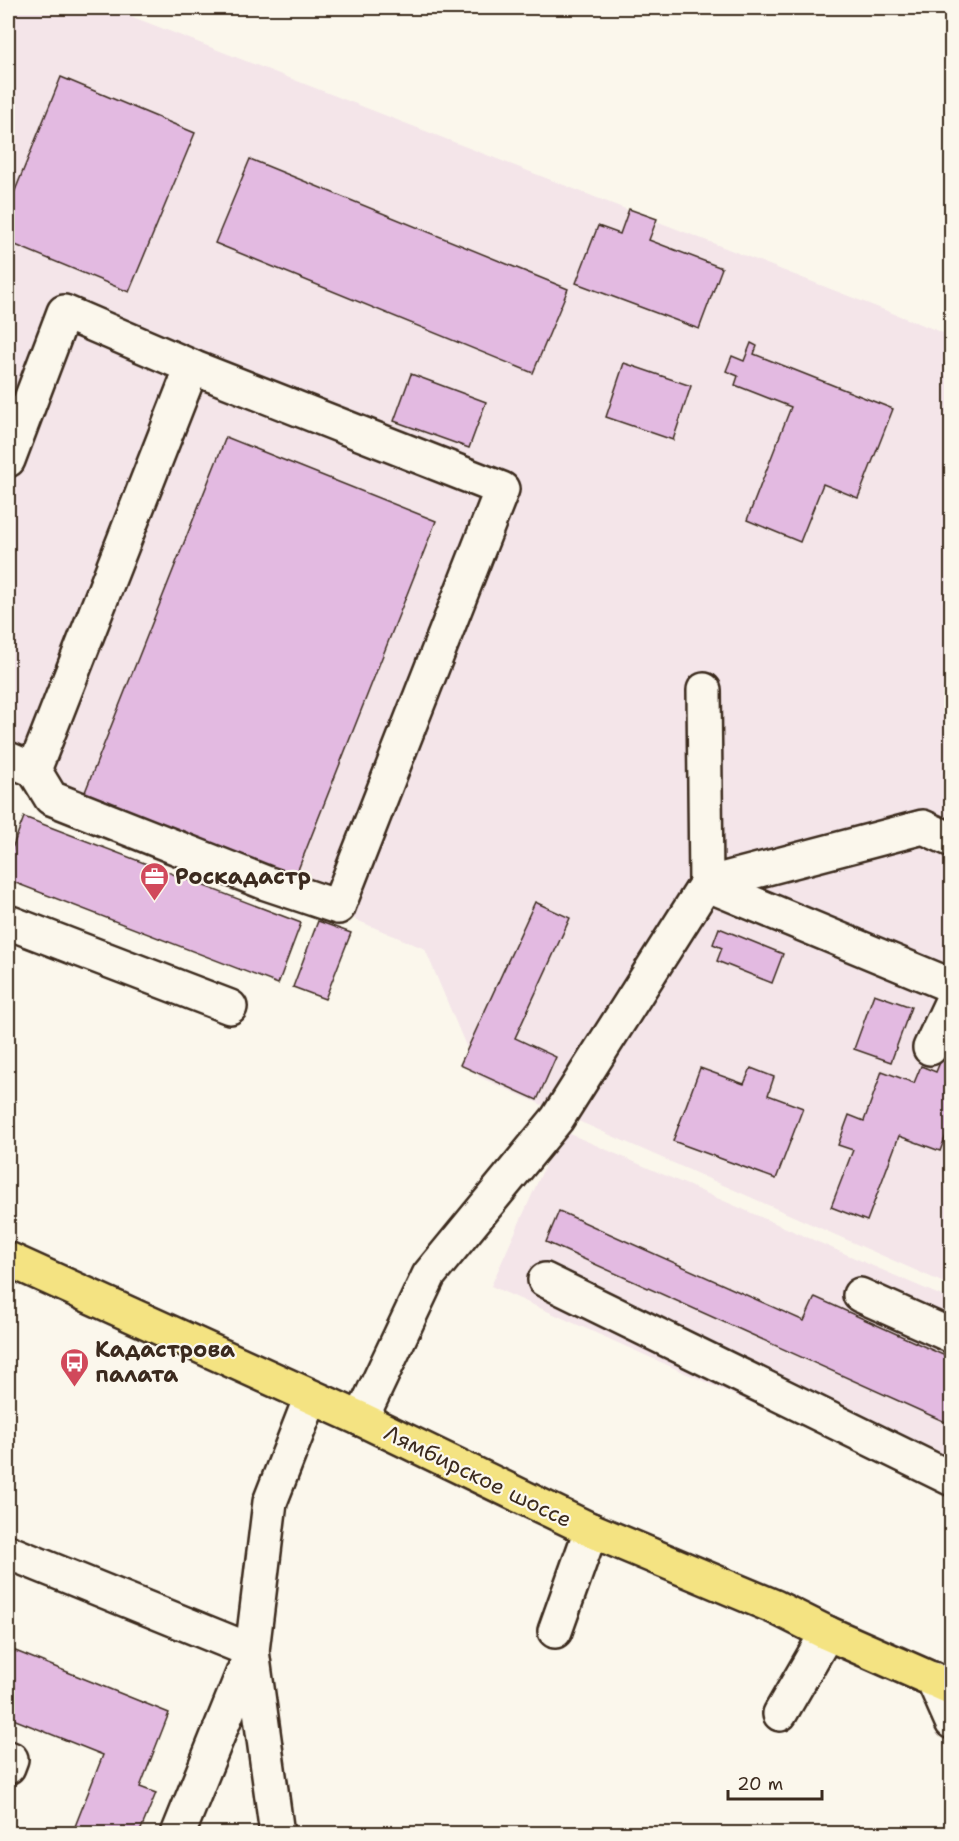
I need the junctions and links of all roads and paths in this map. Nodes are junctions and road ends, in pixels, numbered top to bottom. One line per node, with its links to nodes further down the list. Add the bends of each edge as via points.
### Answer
1 (192, 367): 2 (lane, via 64,312); 4 (lane); 4 (lane, via 502,489 338,907 266,883 51,798)
2 (8, 460)
3 (704, 690): 6 (lane)
4 (21, 764)
5 (951, 840): 6 (lane, via 923,827)
6 (705, 884): 8 (lane); 17 (lane, via 557,1119 429,1275)
7 (8, 922): 10 (lane)
8 (951, 986)
9 (951, 1001): 11 (lane)
10 (230, 1007)
11 (930, 1048)
12 (8, 1259): 16 (main road, Лямбирское шоссе)
13 (545, 1280): 18 (lane)
14 (860, 1295): 15 (lane)
15 (951, 1336)
16 (311, 1397): 17 (main road, Лямбирское шоссе); 23 (lane, via 270,1502)
17 (362, 1419): 19 (main road, Лямбирское шоссе)
18 (951, 1479)
19 (591, 1530): 21 (lane); 22 (main road, Лямбирское шоссе, via 775,1607)
20 (8, 1552): 23 (lane)
21 (555, 1631)
22 (827, 1633): 24 (main road, Лямбирское шоссе); 25 (lane)
23 (252, 1651): 29 (lane); 30 (lane)
24 (942, 1683): 26 (lane)
25 (780, 1714)
26 (951, 1722)
27 (8, 1758): 28 (lane)
28 (8, 1767)
29 (178, 1833)
30 (277, 1833)

